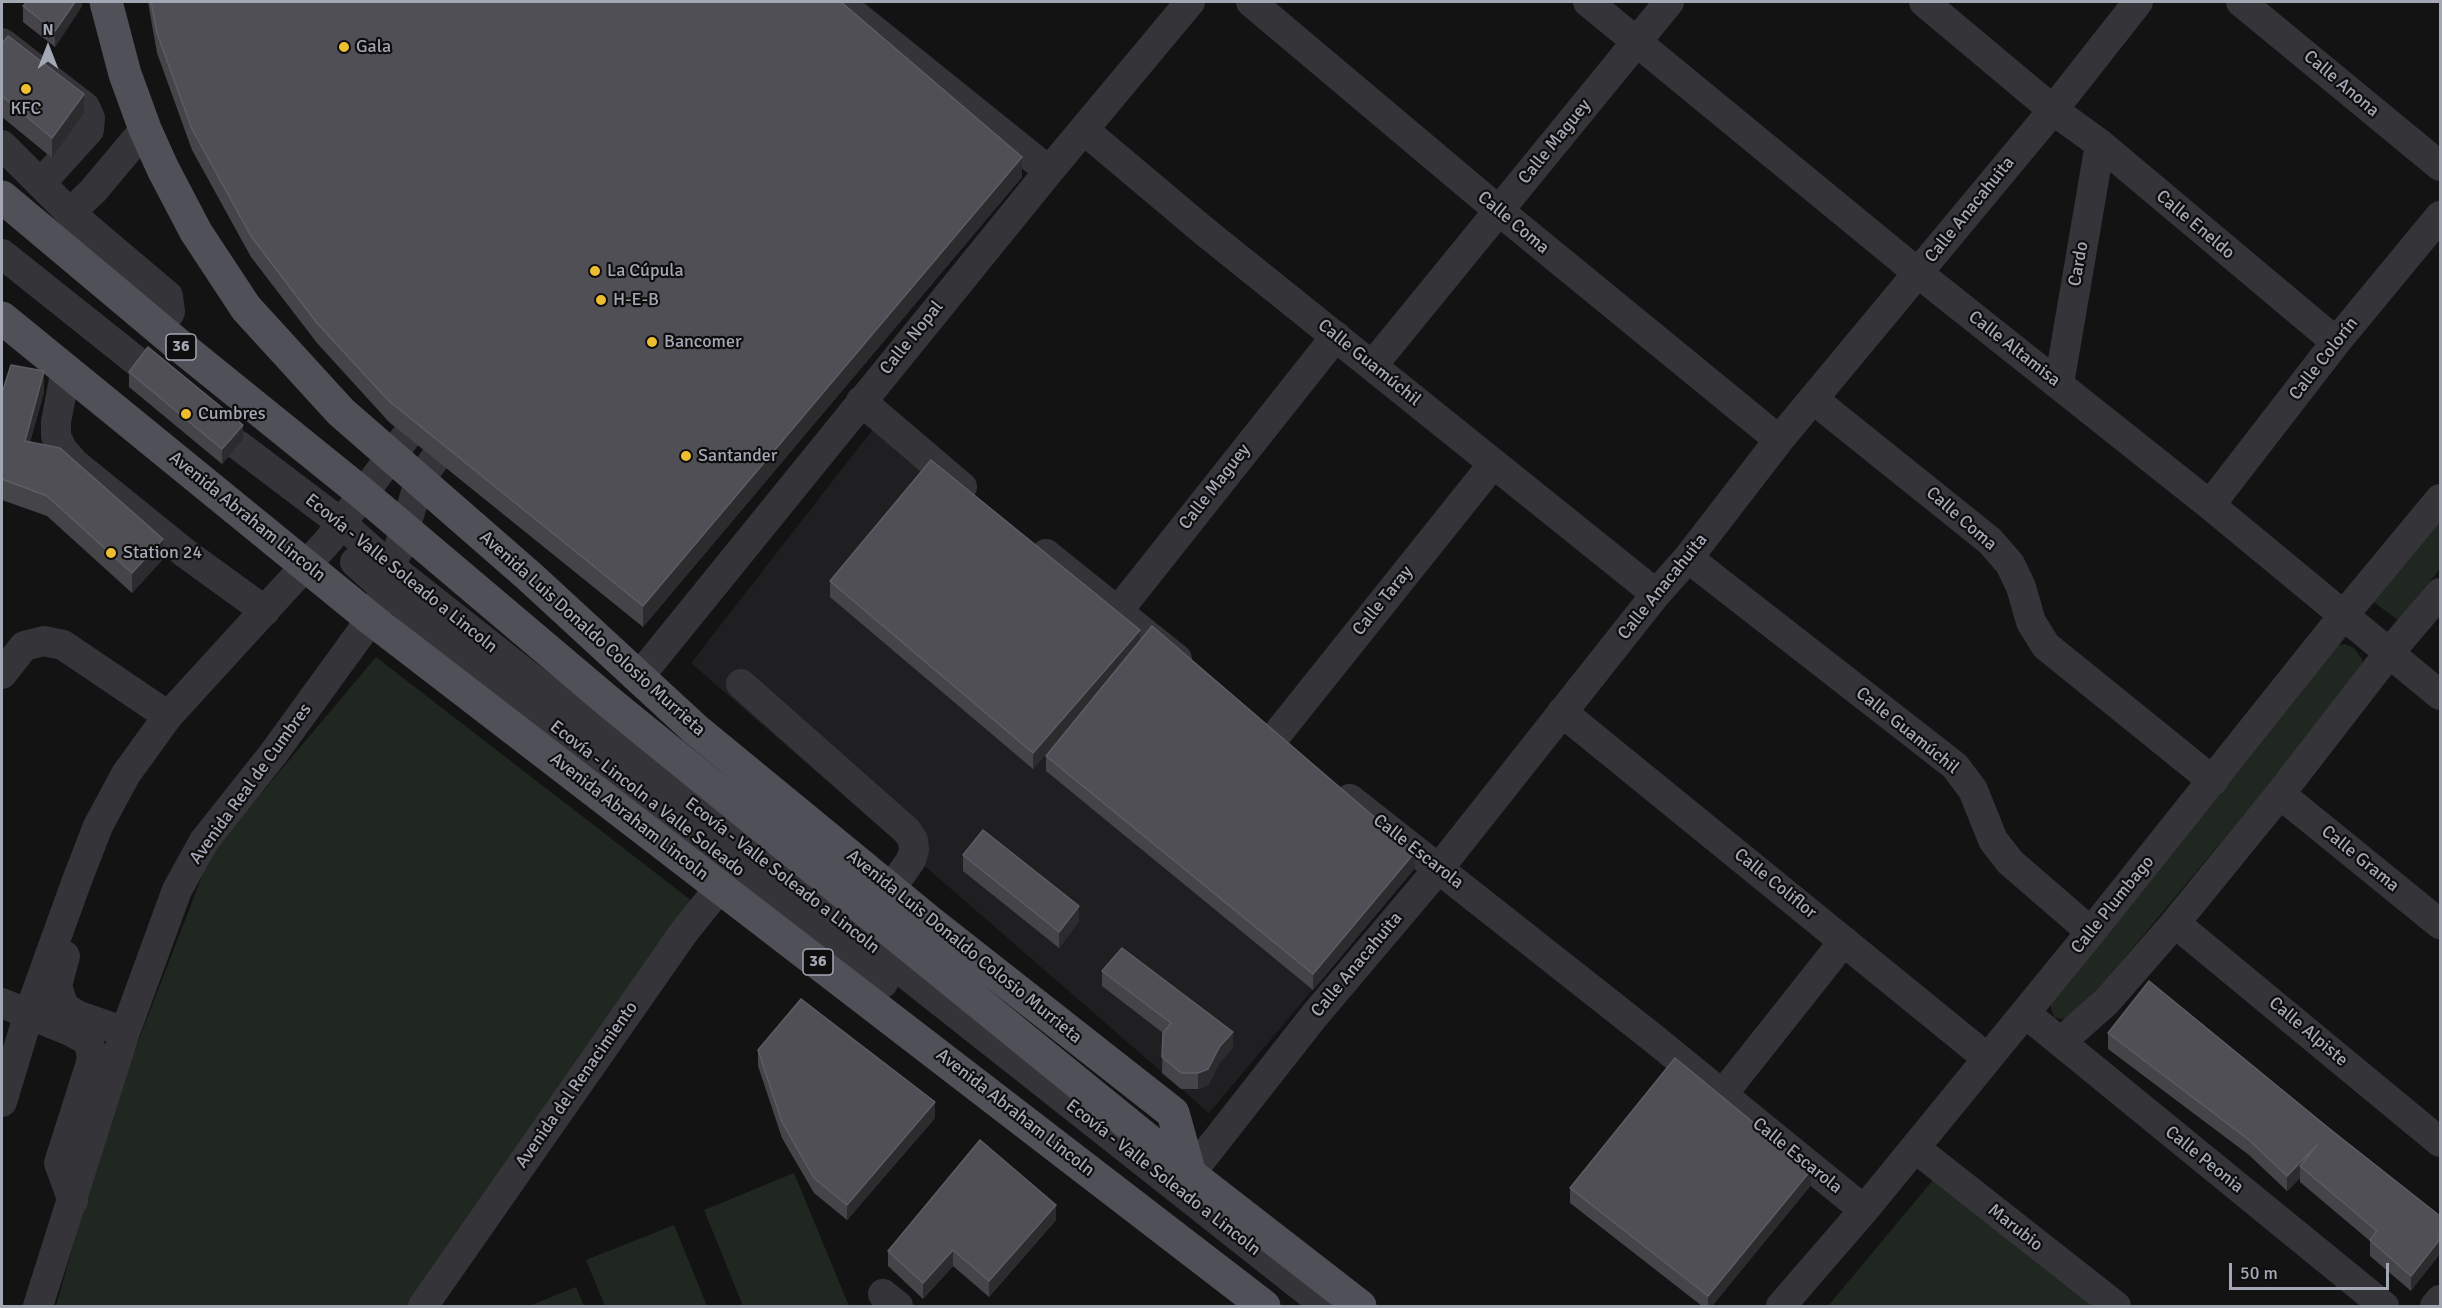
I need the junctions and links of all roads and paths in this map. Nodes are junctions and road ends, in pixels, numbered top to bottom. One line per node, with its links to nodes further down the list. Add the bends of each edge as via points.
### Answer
1 (106, 2): 13 (main road, Avenida Luis Donaldo Colosio Murrieta)
2 (839, 2): 18 (street)
3 (1190, 2): 14 (street, Calle Nopal)
4 (1251, 2): 21 (street, Calle Coma)
5 (1588, 2): 10 (street, Calle Altamisa)
6 (1669, 2): 10 (street, Calle Maguey)
7 (1924, 2): 12 (street, Calle Eneldo)
8 (2138, 2): 12 (street, Calle Anacahuita)
9 (2241, 2): 17 (street, Calle Anona)
10 (1637, 41): 21 (street, Calle Maguey); 25 (street, Calle Altamisa)
11 (2, 43): 19 (street, via 85,107 90,118 89,130)
12 (2053, 110): 15 (street, Calle Eneldo); 25 (street, Calle Anacahuita)
13 (145, 129): 22 (street); 40 (main road, Avenida Luis Donaldo Colosio Murrieta, via 196,232 246,308 341,412)
14 (1084, 130): 18 (street, Calle Nopal); 29 (street, Calle Guamúchil)
15 (2100, 144): 30 (street, Calle Eneldo); 34 (street, Cardo)
16 (2, 145): 19 (street)
17 (2440, 166)
18 (1048, 171): 36 (street, Calle Nopal)
19 (41, 183): 22 (street)
20 (2, 197): 28 (main road, 36)
21 (1498, 210): 31 (street, Calle Maguey); 38 (street, Calle Coma)
22 (70, 213): 28 (street, via 168,296 170,312)
23 (2440, 216): 30 (street, Calle Colorín)
24 (2, 254): 26 (street, via 139,375)
25 (1918, 273): 34 (street, Calle Altamisa); 35 (street, Calle Anacahuita)
26 (2, 276)
27 (2, 318): 32 (main road, Avenida Abraham Lincoln / 36)
28 (159, 329): 43 (main road, 36)
29 (1336, 336): 31 (street, Calle Guamúchil); 56 (street, Calle Maguey)
30 (2336, 342): 46 (street, Calle Colorín)
31 (1372, 366): 41 (street, Calle Guamúchil)
32 (66, 369): 51 (main road, Avenida Abraham Lincoln / 36); 55 (street, via 56,422 56,436 62,449 75,464 185,553)
33 (449, 381): 40 (street)
34 (2059, 384): 46 (street, Calle Altamisa)
35 (1813, 399): 38 (street, Calle Anacahuita); 70 (street, Calle Coma, via 1990,541 2010,564 2031,622 2046,646)
36 (861, 401): 45 (street); 61 (street, Calle Nopal)
37 (474, 420): 42 (street)
38 (1779, 440): 50 (street, Calle Anacahuita)
39 (232, 452): 48 (street, Ecovía - Lincoln a Valle Soleado)
40 (391, 456): 42 (main road, Avenida Luis Donaldo Colosio Murrieta); 43 (street)
41 (1493, 464): 54 (street, Calle Guamúchil); 68 (street, Calle Taray)
42 (420, 479): 47 (street, Avenida Real de Cumbres); 61 (main road, Avenida Luis Donaldo Colosio Murrieta)
43 (362, 493): 47 (main road, 36); 48 (street)
44 (2440, 499): 57 (street, Calle Plumbago)
45 (981, 503)
46 (2210, 505): 57 (street, Calle Altamisa)
47 (406, 531): 52 (street, Avenida Real de Cumbres); 71 (main road, 36)
48 (335, 532): 51 (street); 52 (street, Ecovía - Lincoln a Valle Soleado)
49 (1027, 539): 56 (street)
50 (1688, 558): 54 (street, Calle Anacahuita); 80 (street, Calle Guamúchil, via 1955,766 1973,790 1993,840 2010,862)
51 (307, 566): 55 (street); 58 (main road, Avenida Abraham Lincoln / 36)
52 (388, 579): 58 (street, Avenida Real de Cumbres); 100 (street, Ecovía - Lincoln a Valle Soleado, via 628,786); 101 (street, Ecovía - Valle Soleado a Lincoln)
53 (2440, 593): 59 (street)
54 (1656, 594): 65 (street, Calle Anacahuita)
55 (265, 611): 66 (street)
56 (1118, 611): 62 (street)
57 (2343, 616): 59 (street, Calle Altamisa); 70 (street, Calle Plumbago)
58 (370, 619): 75 (main road, Avenida Abraham Lincoln / 36); 86 (street, Avenida Real de Cumbres, via 273,754 204,841 177,890)
59 (2389, 653): 64 (street, Calle Altamisa); 72 (street)
60 (2, 674): 66 (street, via 24,646 44,641 63,645)
61 (638, 678): 67 (main road, Avenida Luis Donaldo Colosio Murrieta)
62 (1201, 678)
63 (741, 684): 76 (street, via 907,831 913,840 912,860)
64 (2440, 695)
65 (1562, 711): 73 (street, Calle Anacahuita); 81 (street, Calle Coliflor)
66 (168, 716): 74 (street, via 126,774 98,826)
67 (695, 729): 71 (main road); 76 (main road, Avenida Luis Donaldo Colosio Murrieta)
68 (1273, 738)
69 (1326, 779): 73 (street, Calle Escarola)
70 (2212, 781): 80 (street, Calle Plumbago)
71 (722, 794): 82 (main road, 36)
72 (2280, 794): 78 (street); 79 (street, Calle Grama)
73 (1440, 867): 89 (street, Calle Escarola); 93 (street, Calle Anacahuita, via 1314,1016)
74 (76, 883): 84 (street); 86 (street, via 79,906 57,981 58,993 70,1013)
75 (720, 887): 96 (street, Avenida del Renacimiento, via 684,932); 99 (main road, Avenida Abraham Lincoln / 36)
76 (890, 890): 77 (main road, Avenida Luis Donaldo Colosio Murrieta)
77 (930, 922): 82 (main road); 93 (main road, Avenida Luis Donaldo Colosio Murrieta, via 1173,1113)
78 (2175, 923): 87 (street, via 2107,1001); 91 (street, Calle Alpiste)
79 (2440, 924)
80 (2091, 932): 85 (street, Calle Plumbago)
81 (1844, 941): 88 (street, Calle Coliflor); 89 (street)
82 (959, 987): 93 (main road, 36)
83 (2, 1003): 84 (street)
84 (29, 1013): 90 (street); 94 (street, via 85,1039 92,1052 59,1163)
85 (2025, 1013): 87 (street, Calle Peonia); 88 (street, Calle Plumbago)
86 (125, 1032): 94 (street, Avenida Real de Cumbres)
87 (2061, 1042): 105 (street, Calle Peonia)
88 (1987, 1058): 92 (street, Calle Plumbago)
89 (1722, 1095): 95 (street, Calle Escarola)
90 (2, 1102)
91 (2440, 1142)
92 (1915, 1148): 95 (street, Calle Plumbago); 104 (street, Marubio)
93 (1190, 1174): 102 (main road, 36)
94 (73, 1201): 98 (street, Avenida Real de Cumbres)
95 (1864, 1210): 103 (street, Calle Plumbago)
96 (433, 1300)
97 (2440, 1300): 106 (street)
98 (38, 1306)
99 (1264, 1306)
100 (1301, 1306)
101 (1326, 1306)
102 (1360, 1306)
103 (1780, 1306)
104 (2116, 1306)
105 (2384, 1306)
106 (2435, 1306)

